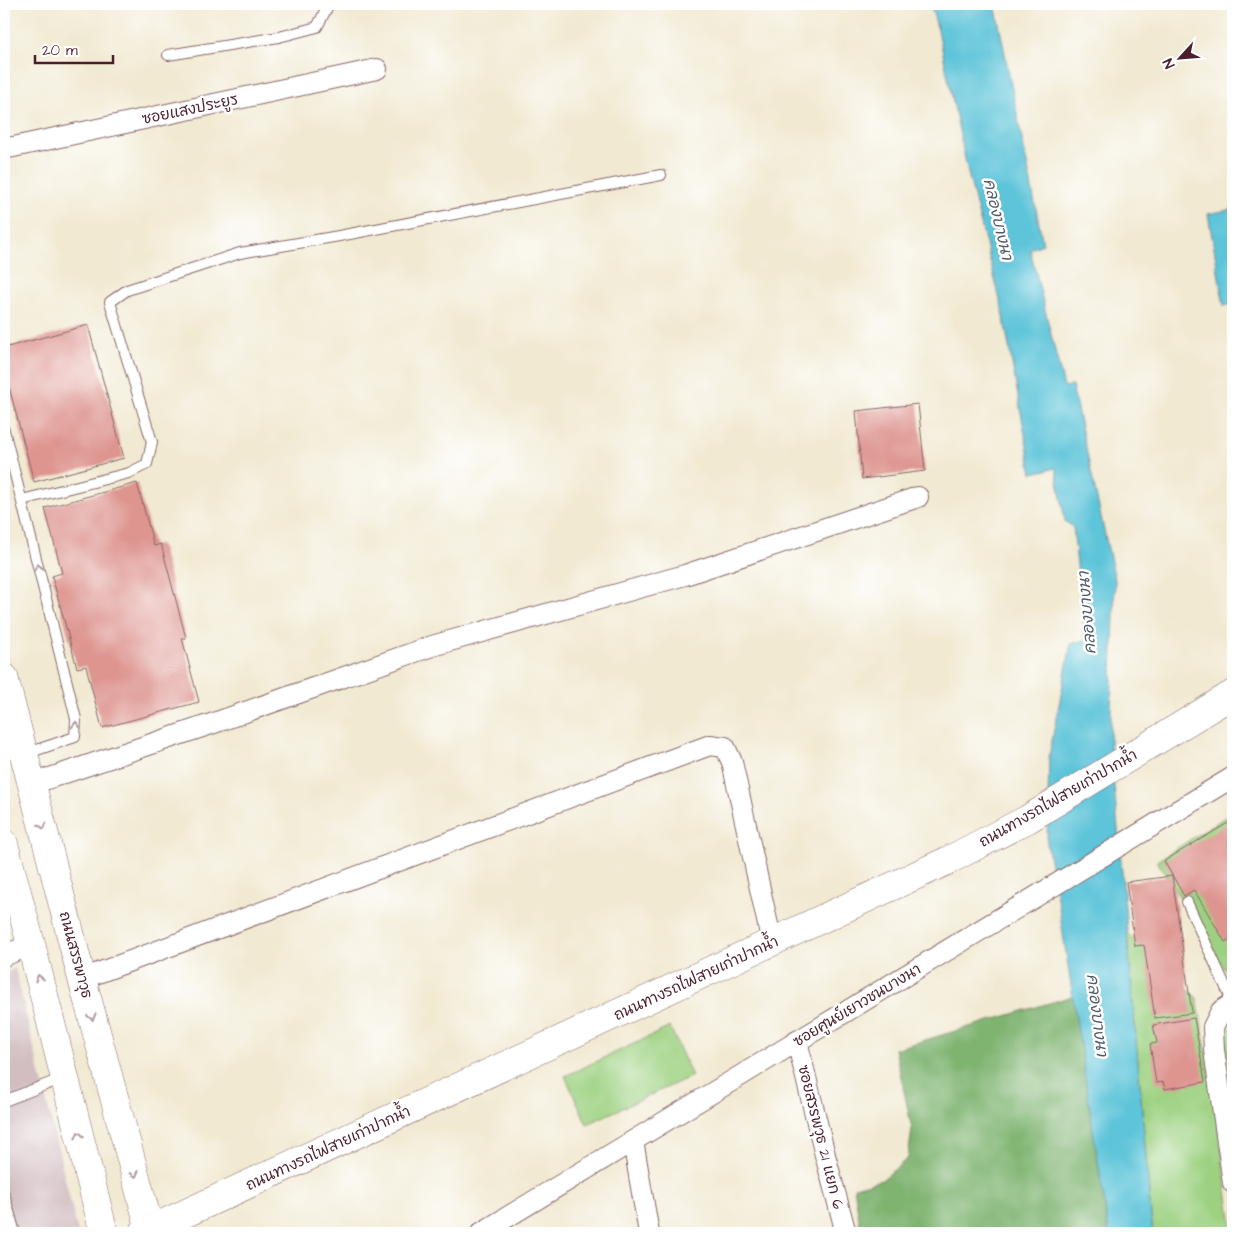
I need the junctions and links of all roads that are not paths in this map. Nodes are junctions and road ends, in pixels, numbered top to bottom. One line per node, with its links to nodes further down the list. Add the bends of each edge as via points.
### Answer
1 (327, 4): 2 (lane, via 317,27 279,37)
2 (168, 56)
3 (377, 69): 4 (street, ซอยแสงประยูร)
4 (4, 149)
5 (661, 175): 8 (lane, via 240,253 127,290 110,302 152,442 147,464 129,473)
6 (4, 430): 8 (lane)
7 (918, 498): 13 (street, via 690,574 432,646)
8 (22, 500): 11 (lane, one-way to 8, via 75,737 76,719)
9 (4, 677): 11 (main road, ถนนสรรพาวุธ)
10 (1233, 694): 18 (main road, ถนนทางรถไฟสายเก่าปากน้ำ, via 1028,819 947,862)
11 (24, 754): 13 (main road, ถนนสรรพาวุธ)
12 (1233, 777): 22 (street, ซอยศูนย์เยาวชนบางนา)
13 (32, 784): 16 (main road, ถนนสรรพาวุธ, one-way to 16)
14 (4, 844): 17 (main road)
15 (1187, 902): 21 (lane)
16 (66, 917): 17 (main road); 20 (main road, ถนนสรรพาวุธ)
17 (29, 938): 19 (street); 23 (main road, one-way to 17)
18 (772, 943): 20 (street, via 732,762 725,746 710,745); 28 (main road, ถนนทางรถไฟสายเก่าปากน้ำ)
19 (4, 956)
20 (82, 979): 28 (main road, ถนนสรรพาวุธ, one-way to 28)
21 (1233, 1003): 26 (street, via 1221,1011 1213,1027)
22 (797, 1042): 25 (street, ซอยศูนย์เยาวชนบางนา); 33 (street, ซอยสรรพวุธ 21 แยก 6)
23 (64, 1078): 24 (lane); 30 (main road, one-way to 23)
24 (4, 1101)
25 (633, 1141): 31 (street, ซอยศูนย์เยาวชนบางนา); 32 (street)
26 (1233, 1183)
27 (4, 1194): 29 (lane)
28 (148, 1232)
29 (15, 1233)
30 (104, 1233)
31 (481, 1233)
32 (649, 1233)
33 (846, 1233)

